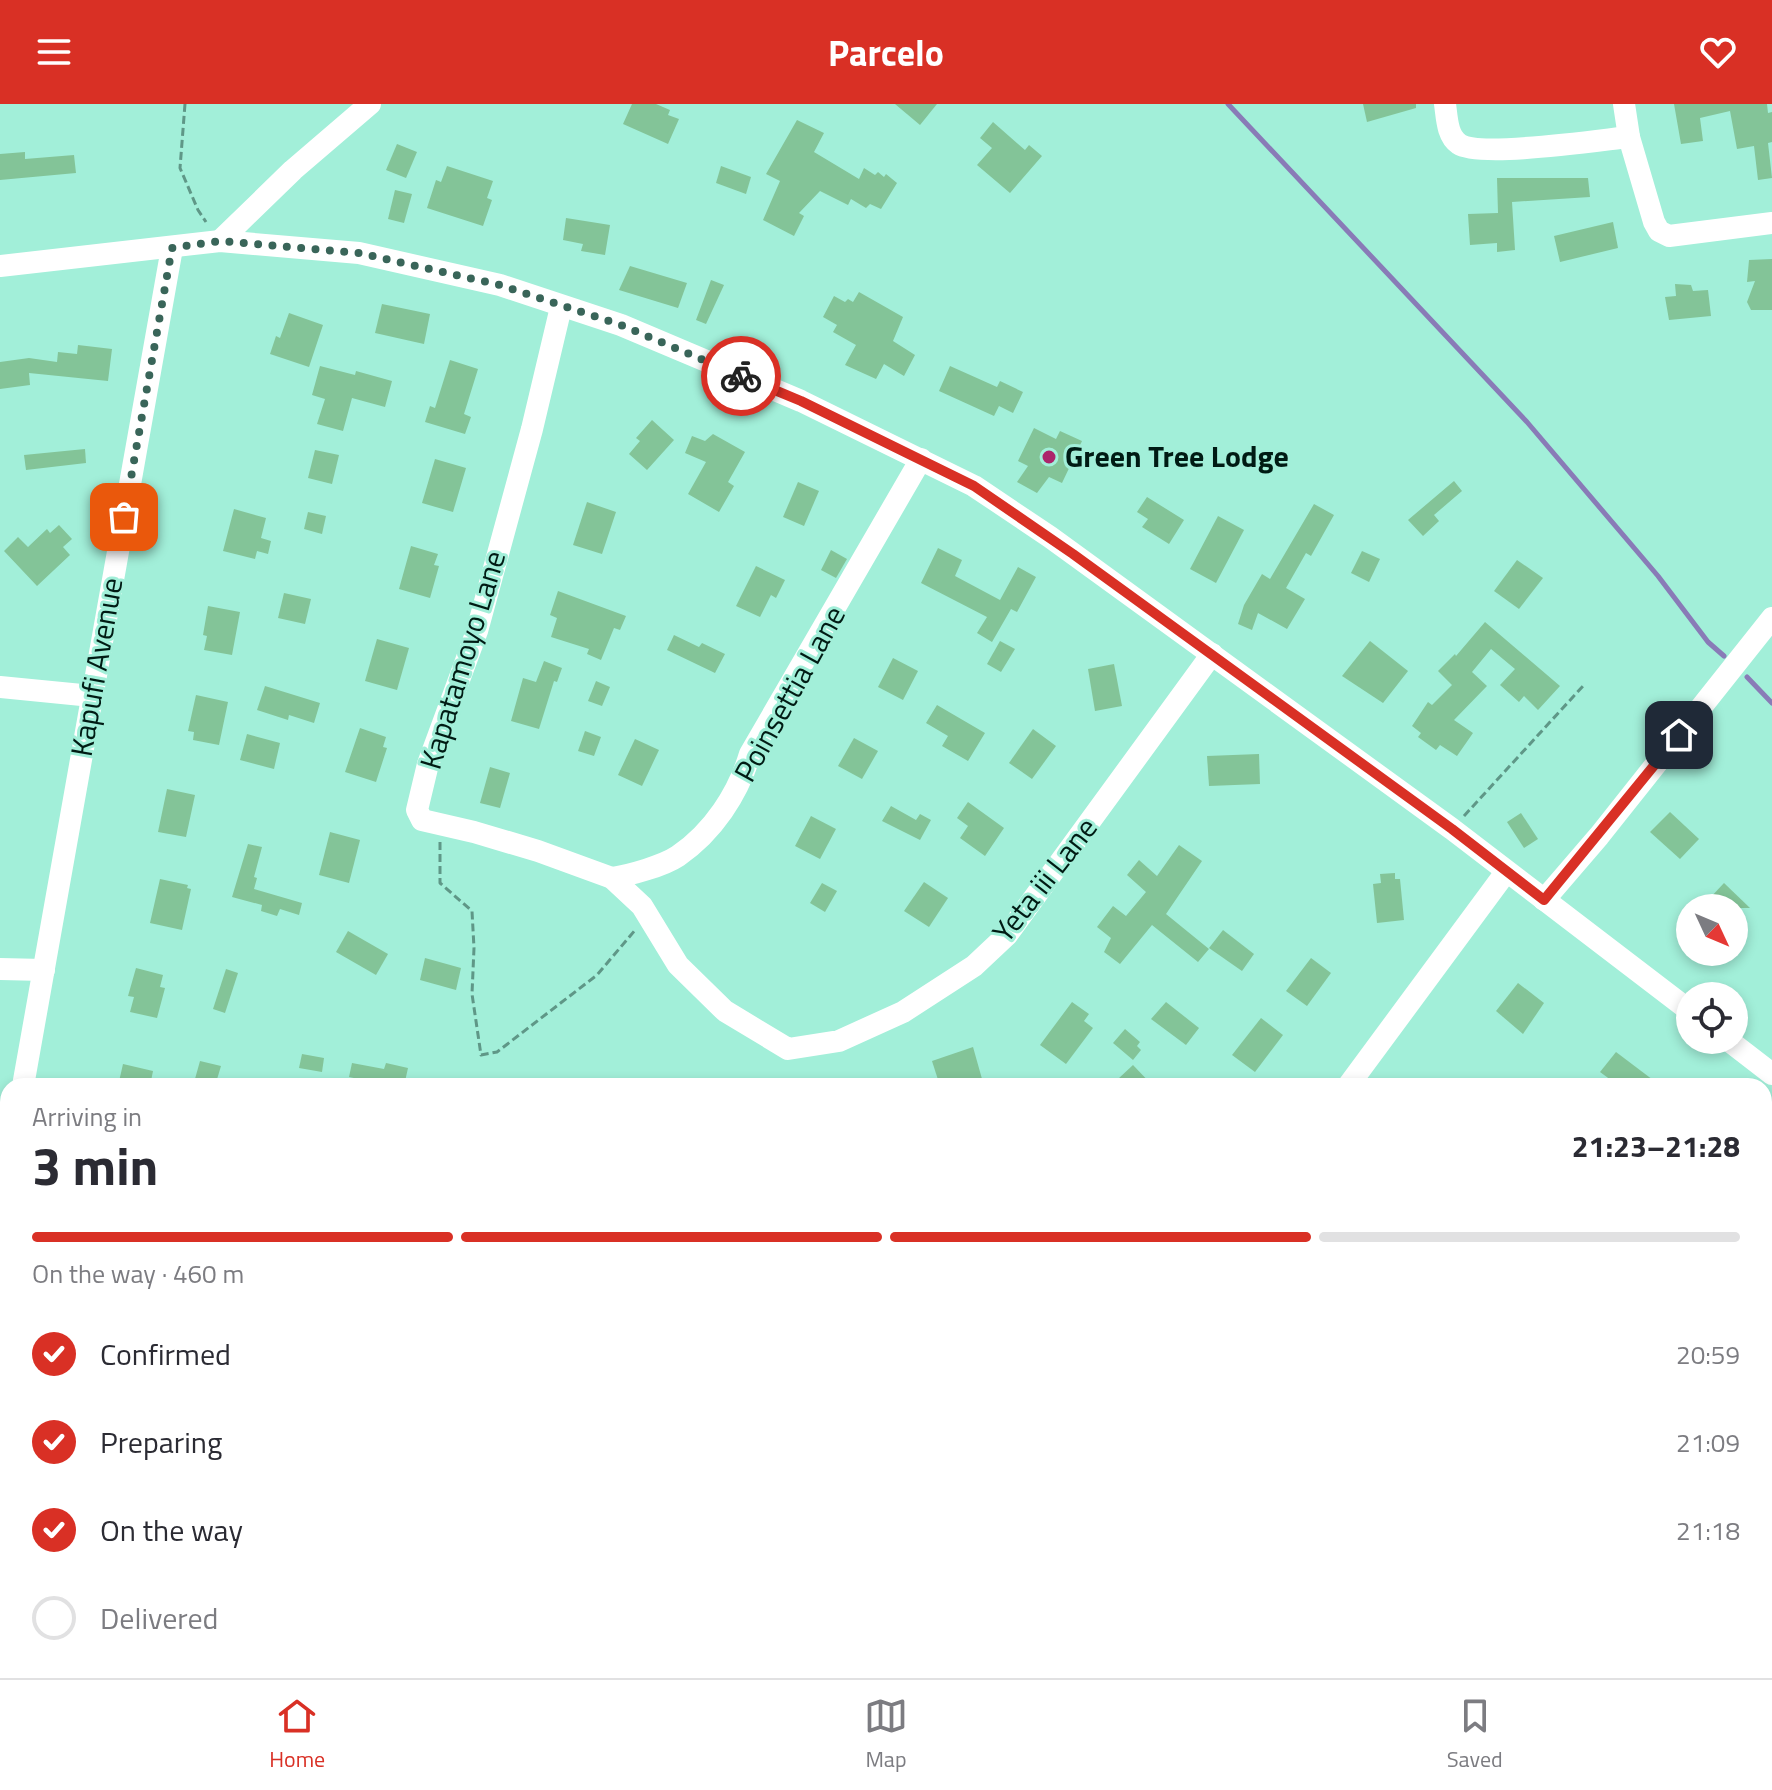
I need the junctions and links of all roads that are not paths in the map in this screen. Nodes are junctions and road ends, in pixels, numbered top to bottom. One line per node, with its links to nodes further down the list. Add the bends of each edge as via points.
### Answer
1 (370, 104): 6 (street)
2 (1445, 104): 4 (street, via 1450,134 1471,149)
3 (1624, 104): 4 (street)
4 (1629, 137): 5 (street, via 1659,231 1669,236)
5 (1772, 223)
6 (220, 241): 7 (street); 9 (street, via 359,253 500,285)
7 (172, 248): 8 (street); 14 (street, Kapufi Avenue)
8 (0, 266)
9 (561, 307): 10 (street, via 621,325 801,401); 16 (street, Kapatamoyo Lane, via 477,631 428,764 417,810 422,820 538,851)
10 (921, 459): 12 (street, via 987,494); 16 (street, Poinsettia Lane, via 750,754 735,794 676,857)
11 (1772, 618): 17 (street)
12 (1212, 654): 15 (street); 16 (street, Yeta iii Lane, via 1007,935 974,966 903,1012 839,1041 788,1049 725,1011 678,965 642,906)
13 (0, 687): 14 (street)
14 (92, 696): 19 (street, Kapufi Avenue)
15 (1506, 872): 17 (street); 24 (street)
16 (612, 878)
17 (1544, 900): 20 (street)
18 (0, 969): 19 (street)
19 (44, 970): 23 (street, Kapufi Avenue)
20 (1676, 1000)
21 (1746, 1054): 22 (street)
22 (1772, 1074)
23 (24, 1078)
24 (1354, 1078)

